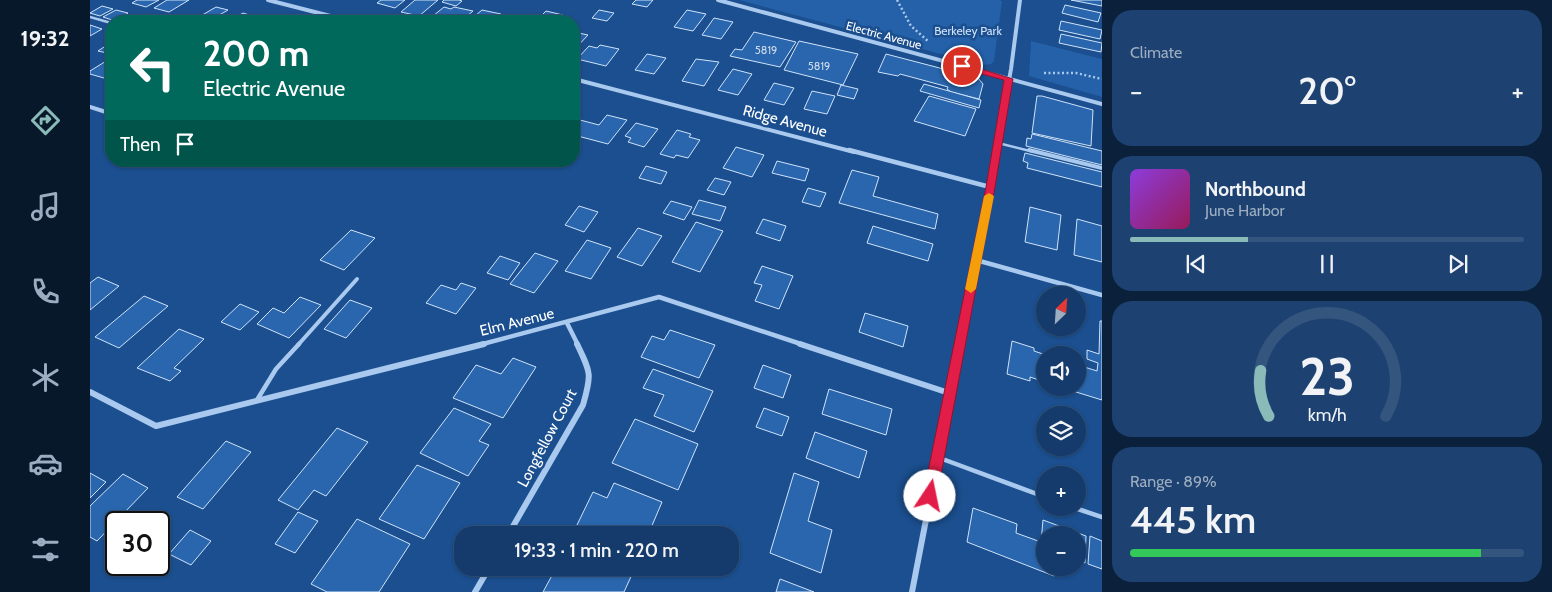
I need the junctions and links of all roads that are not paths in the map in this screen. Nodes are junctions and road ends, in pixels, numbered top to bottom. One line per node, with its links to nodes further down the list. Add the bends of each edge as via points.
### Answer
1 (268, 0): 4 (street)
2 (718, 0): 7 (street, Electric Avenue)
3 (1019, 0): 7 (street)
4 (327, 15)
5 (90, 17): 6 (lane)
6 (105, 21)
7 (1009, 79): 9 (street, Electric Avenue); 12 (street)
8 (580, 81): 14 (street, Ridge Avenue)
9 (1102, 104)
10 (90, 107): 11 (street)
11 (105, 112)
12 (998, 143): 13 (lane); 14 (street)
13 (1102, 168)
14 (990, 187): 15 (street)
15 (976, 260): 17 (street); 20 (street)
16 (357, 279): 21 (lane, via 276,369)
17 (1102, 295)
18 (567, 323): 20 (street, Elm Avenue, via 659,297); 21 (street, Elm Avenue); 26 (street, Longfellow Court, via 589,369 589,384 583,405)
19 (90, 392): 21 (street, Elm Avenue, via 156,426)
20 (949, 393): 22 (street)
21 (257, 400)
22 (937, 457): 23 (lane); 29 (street)
23 (1036, 494)
24 (1086, 512): 25 (lane)
25 (1102, 517)
26 (513, 526)
27 (484, 576): 28 (street)
28 (475, 592)
29 (912, 592)

